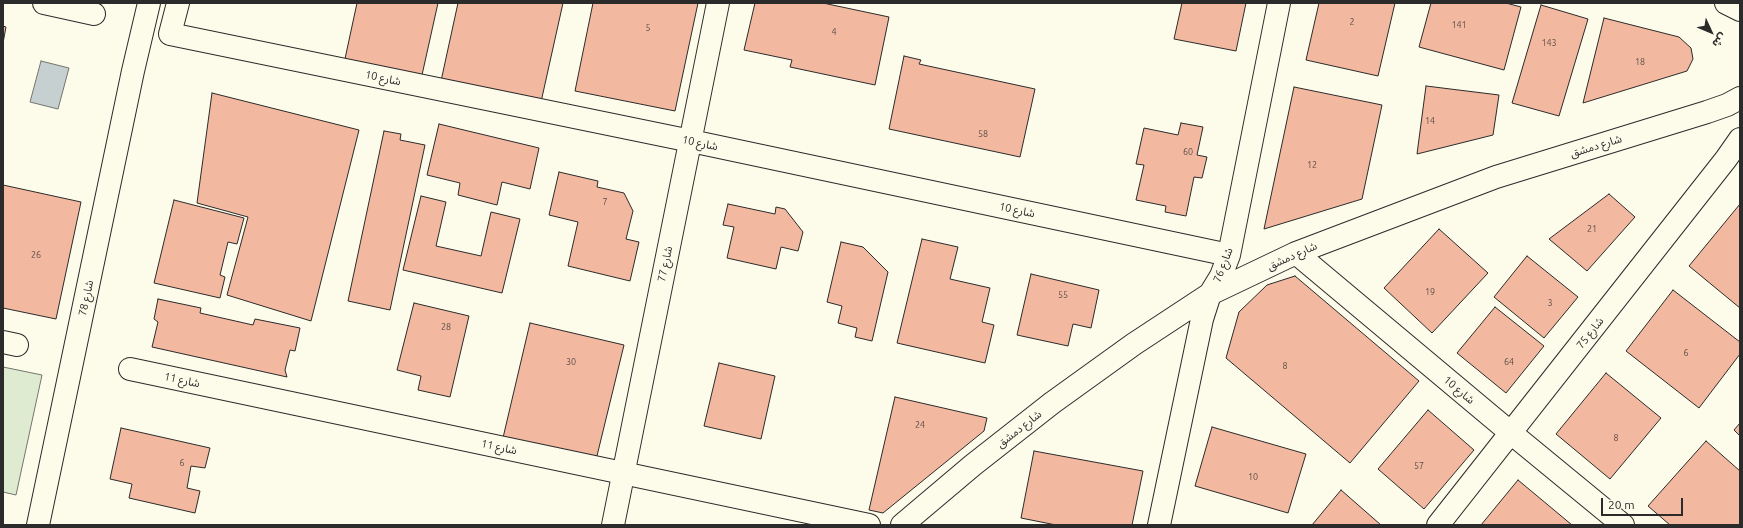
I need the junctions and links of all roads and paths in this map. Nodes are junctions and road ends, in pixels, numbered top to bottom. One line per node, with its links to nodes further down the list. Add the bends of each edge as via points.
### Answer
1 (44, 3): 8 (street)
2 (149, 3): 18 (street, شارع 78)
3 (178, 3): 11 (street, شارع 10, via 170,34)
4 (718, 3): 11 (street, شارع 77)
5 (1279, 3): 13 (street, شارع 76)
6 (1726, 3): 7 (street)
7 (1740, 10)
8 (94, 14)
9 (1740, 98): 12 (street, شارع دمشق, via 1707,112 1496,177)
10 (1740, 138): 16 (street, شارع 75)
11 (690, 141): 13 (street, شارع 10); 17 (street, شارع 77)
12 (1296, 253): 14 (street, شارع دمشق); 16 (street, شارع 10)
13 (1229, 255): 14 (street, شارع 76, via 1221,276)
14 (1210, 294): 21 (street, شارع دمشق, via 1134,344 1052,403 972,465); 22 (street, شارع 76, via 1202,320)
15 (130, 369): 17 (street, شارع 11)
16 (1511, 433): 23 (street, شارع 75); 24 (street, شارع 10)
17 (623, 473): 19 (street, شارع 77); 20 (street, شارع 11)
18 (38, 525)
19 (613, 525)
20 (869, 525)
21 (902, 525)
22 (1159, 525)
23 (1438, 525)
24 (1623, 525)

